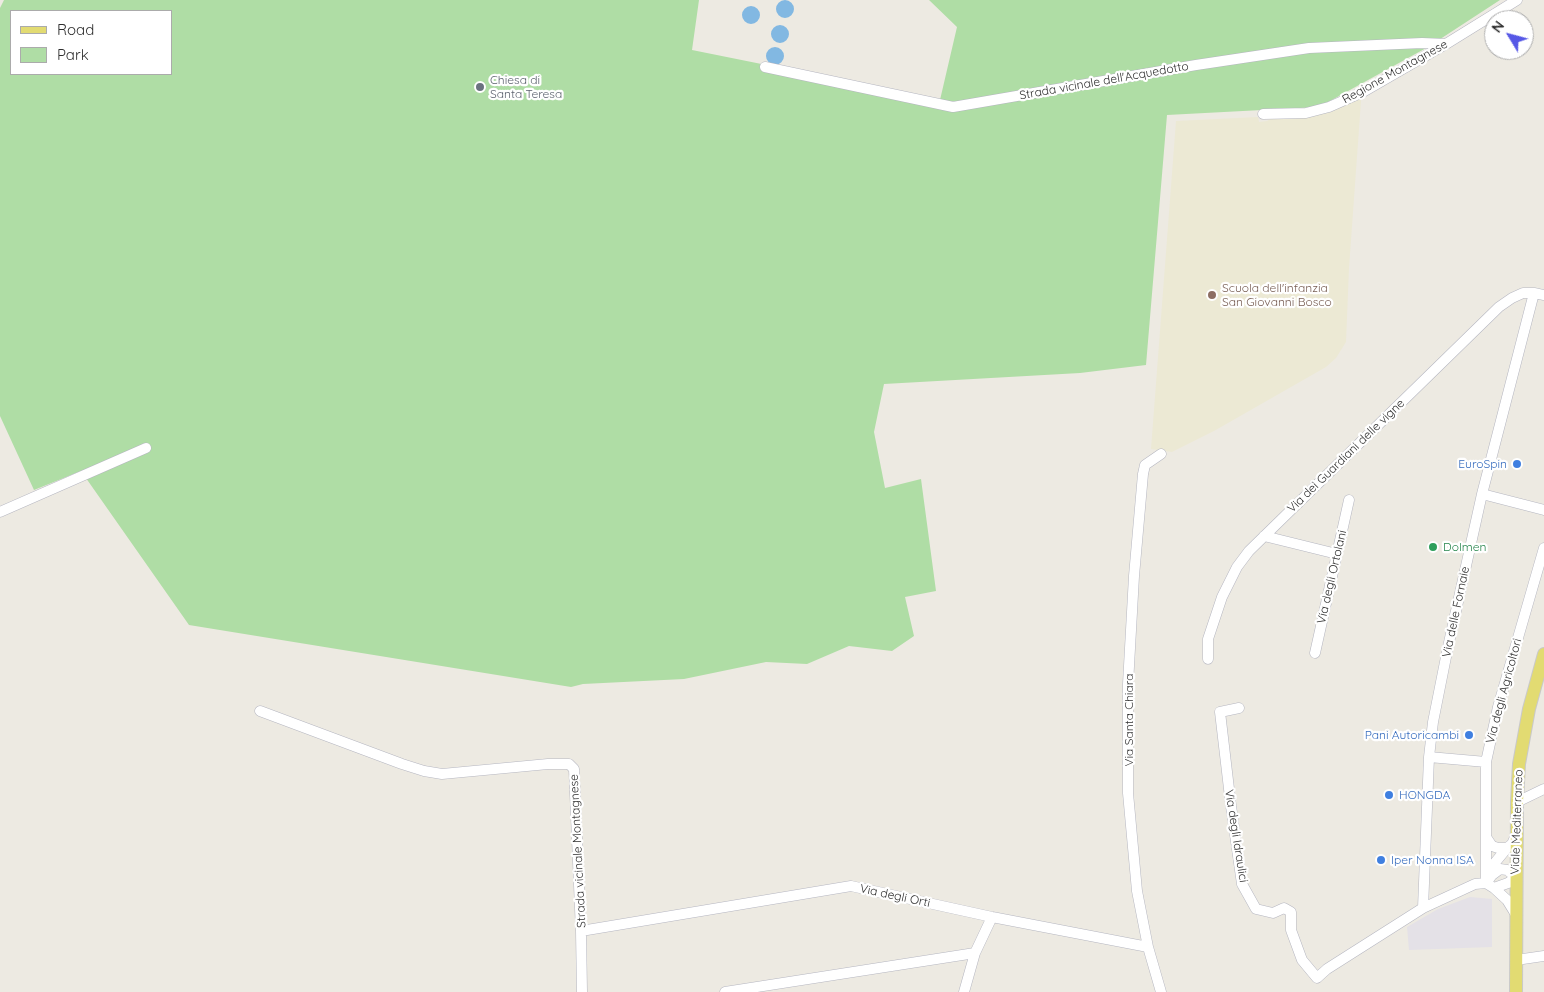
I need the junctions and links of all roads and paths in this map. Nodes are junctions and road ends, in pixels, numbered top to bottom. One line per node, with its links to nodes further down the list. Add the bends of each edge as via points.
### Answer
1 (1517, 0): 2 (street, Regione Montagnese)
2 (1446, 44): 3 (street, Strada vicinale dell'Acquedotto, via 1309,48 953,107); 4 (street, Regione Montagnese, via 1363,92 1329,107 1306,113)
3 (766, 67)
4 (1263, 114)
5 (1539, 294): 8 (street, Via delle Fornaie); 12 (street, Via dei Guardiani delle vigne, via 1523,293 1500,307)
6 (146, 448): 11 (street)
7 (1161, 454): 35 (street, Via Santa Chiara, via 1145,465 1143,474 1128,684 1131,839 1136,891)
8 (1482, 494): 10 (street); 20 (street, Via delle Fornaie, via 1448,647)
9 (1349, 500): 14 (street, Via degli Ortolani)
10 (1544, 510)
11 (0, 512)
12 (1264, 536): 14 (street); 17 (street, Via dei Guardiani delle vigne, via 1237,567 1222,597 1208,639)
13 (1544, 548): 21 (street, Via degli Agricoltori, via 1498,707)
14 (1337, 554): 15 (street, Via degli Ortolani)
15 (1315, 653)
16 (1544, 654): 23 (main road, Viale Mediterraneo, via 1527,719 1519,764)
17 (1208, 659)
18 (1239, 708): 31 (street, Via degli Idraulici, via 1220,712 1242,884 1256,909 1273,913 1284,908 1291,912 1291,930 1302,960 1317,978)
19 (260, 711): 34 (street, Strada vicinale Montagnese, via 424,771 442,774 569,764 574,768)
20 (1429, 756): 21 (street); 31 (street, Via delle Fornaie)
21 (1486, 762): 25 (street, Via degli Agricoltori)
22 (1544, 789): 23 (street)
23 (1517, 802): 24 (main road, Viale Mediterraneo)
24 (1516, 835): 26 (street); 29 (main road, Viale Mediterraneo)
25 (1486, 837): 26 (street, via 1492,846); 27 (street, Via degli Agricoltori)
26 (1507, 848): 28 (street)
27 (1486, 856): 28 (street); 30 (street, Via degli Agricoltori)
28 (1496, 867): 29 (street, via 1507,870); 30 (street)
29 (1516, 878): 30 (street, Via degli Idraulici, via 1508,883); 32 (main road, Viale Mediterraneo)
30 (1490, 885): 31 (street, Via degli Idraulici, via 1475,884); 32 (street, via 1507,900)
31 (1423, 908)
32 (1515, 913): 38 (main road, Viale Mediterraneo)
33 (992, 917): 34 (street, Via degli Orti, via 851,886); 35 (street, Via degli Orti); 36 (street)
34 (581, 931): 39 (street, Strada vicinale Montagnese)
35 (1148, 947): 42 (street, Via Santa Chiara)
36 (975, 954): 40 (street); 41 (street)
37 (1544, 956): 38 (street)
38 (1516, 960): 43 (main road, Viale Mediterraneo)
39 (582, 992)
40 (725, 992)
41 (964, 992)
42 (1160, 992)
43 (1516, 992)

